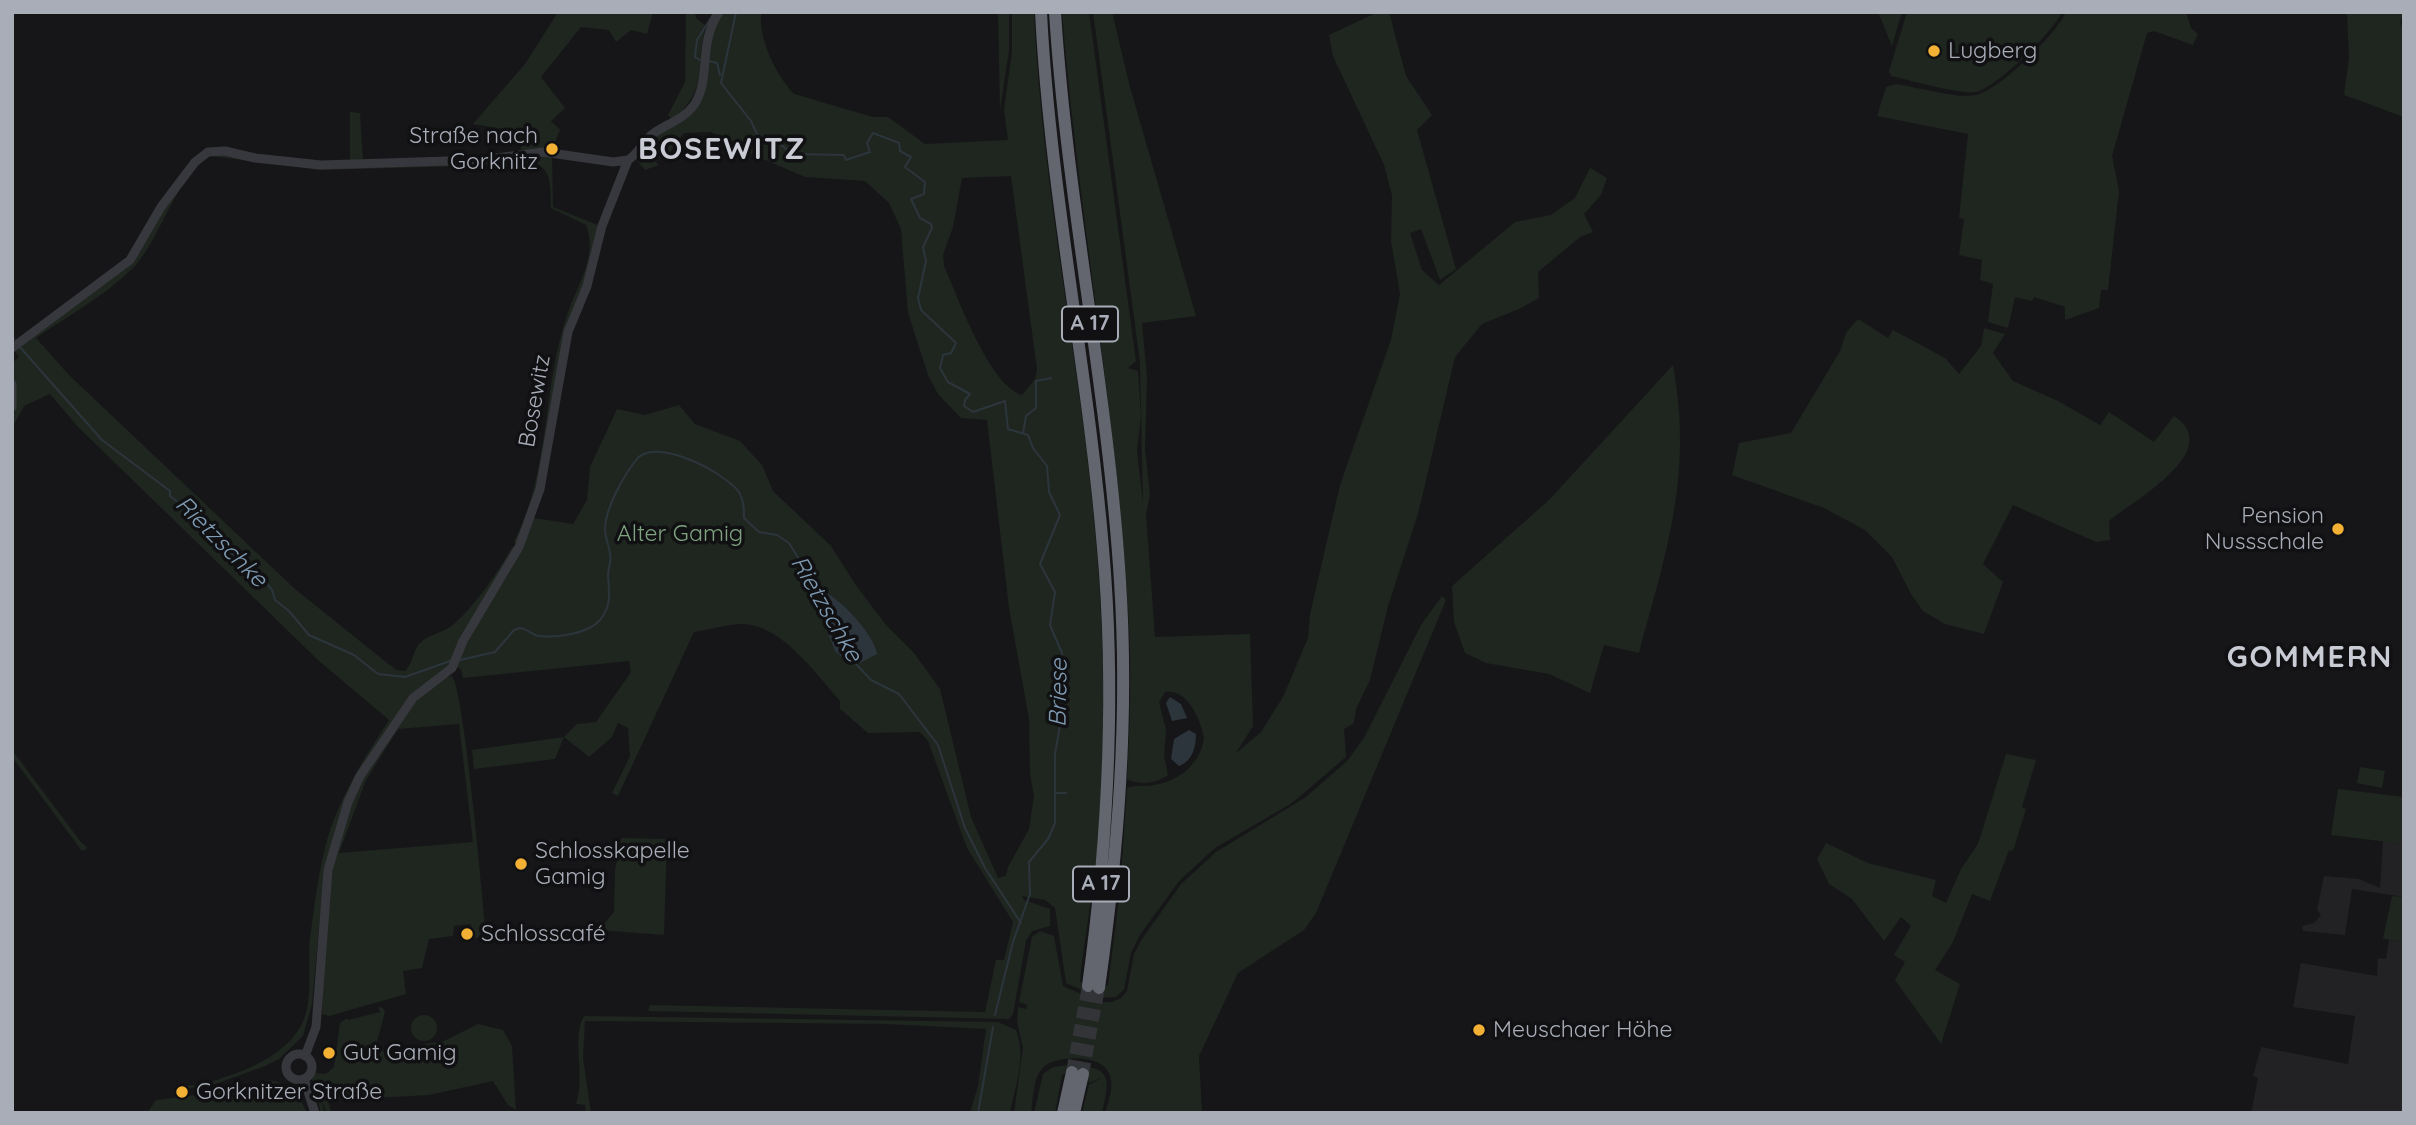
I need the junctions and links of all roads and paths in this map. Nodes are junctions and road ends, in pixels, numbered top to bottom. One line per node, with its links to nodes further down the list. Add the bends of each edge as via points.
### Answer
1 (719, 12): 4 (street, Bosewitz, via 708,28 702,85 694,105 682,118 651,135)
2 (1041, 12): 3 (highway, A 17, via 1058,186 1098,486 1108,611 1109,781 1093,987 1120,783 1123,636 1111,484 1073,199)
3 (1055, 12)
4 (628, 160): 5 (street, via 544,152 480,160 300,164 225,151 202,156 161,207 130,260); 8 (street, Bosewitz, via 568,332 534,513 508,570 463,641 452,668 413,698 360,776 348,802 328,870 316,1027)
5 (12, 348)
6 (12, 384): 7 (street)
7 (12, 407)
8 (305, 1056): 9 (street, via 312,1067); 9 (street, via 294,1056 287,1064 290,1076)
9 (304, 1079): 10 (street)
10 (315, 1113)
11 (1063, 1113): 12 (highway, via 1078,1073)
12 (1074, 1113)

